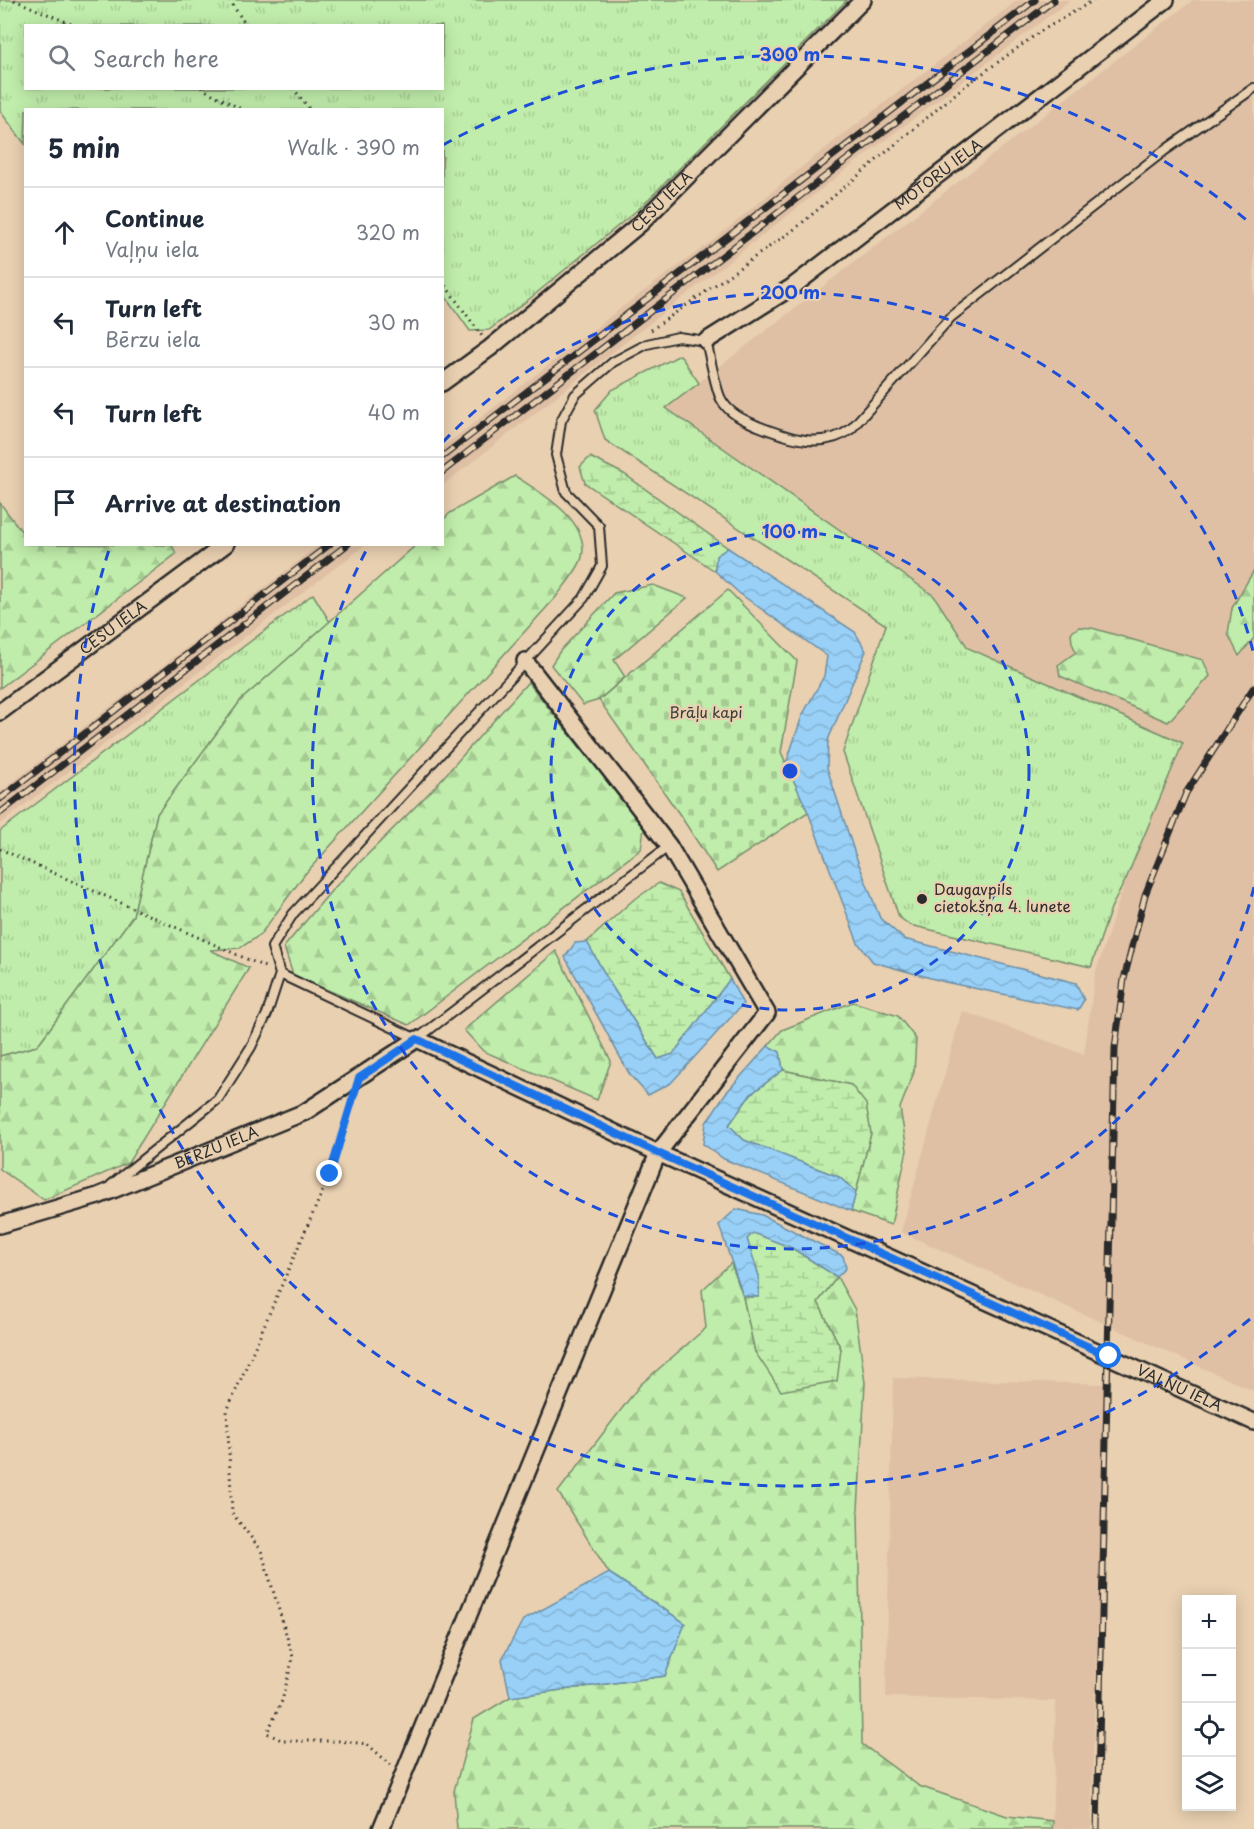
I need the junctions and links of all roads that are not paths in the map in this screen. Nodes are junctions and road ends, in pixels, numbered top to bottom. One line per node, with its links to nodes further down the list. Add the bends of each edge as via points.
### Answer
1 (863, 0): 5 (street, CĒSU IELA, via 641,223)
2 (1166, 0): 4 (street, MOTORU IELA, via 792,287)
3 (1254, 88): 4 (lane, via 1164,151 951,317 843,436 802,440 784,437 739,418 722,399)
4 (706, 340): 7 (lane, via 678,337 647,344 613,362 575,395 561,421 556,455 566,492 599,526 602,566 584,598)
5 (444, 382)
6 (222, 546): 8 (street, CĒSU IELA)
7 (525, 661): 9 (street); 10 (lane, via 293,914 272,947)
8 (0, 712)
9 (669, 846): 11 (lane); 12 (street, via 767,1013)
10 (280, 974): 11 (lane); 13 (lane, via 251,1047 218,1099)
11 (417, 1039): 12 (street, VAĻŅU IELA); 13 (street, BĒRZU IELA, via 305,1113)
12 (658, 1153): 15 (street, VAĻŅU IELA); 16 (street)
13 (98, 1196): 14 (street, BĒRZU IELA)
14 (0, 1225)
15 (1254, 1422)
16 (381, 1829)

